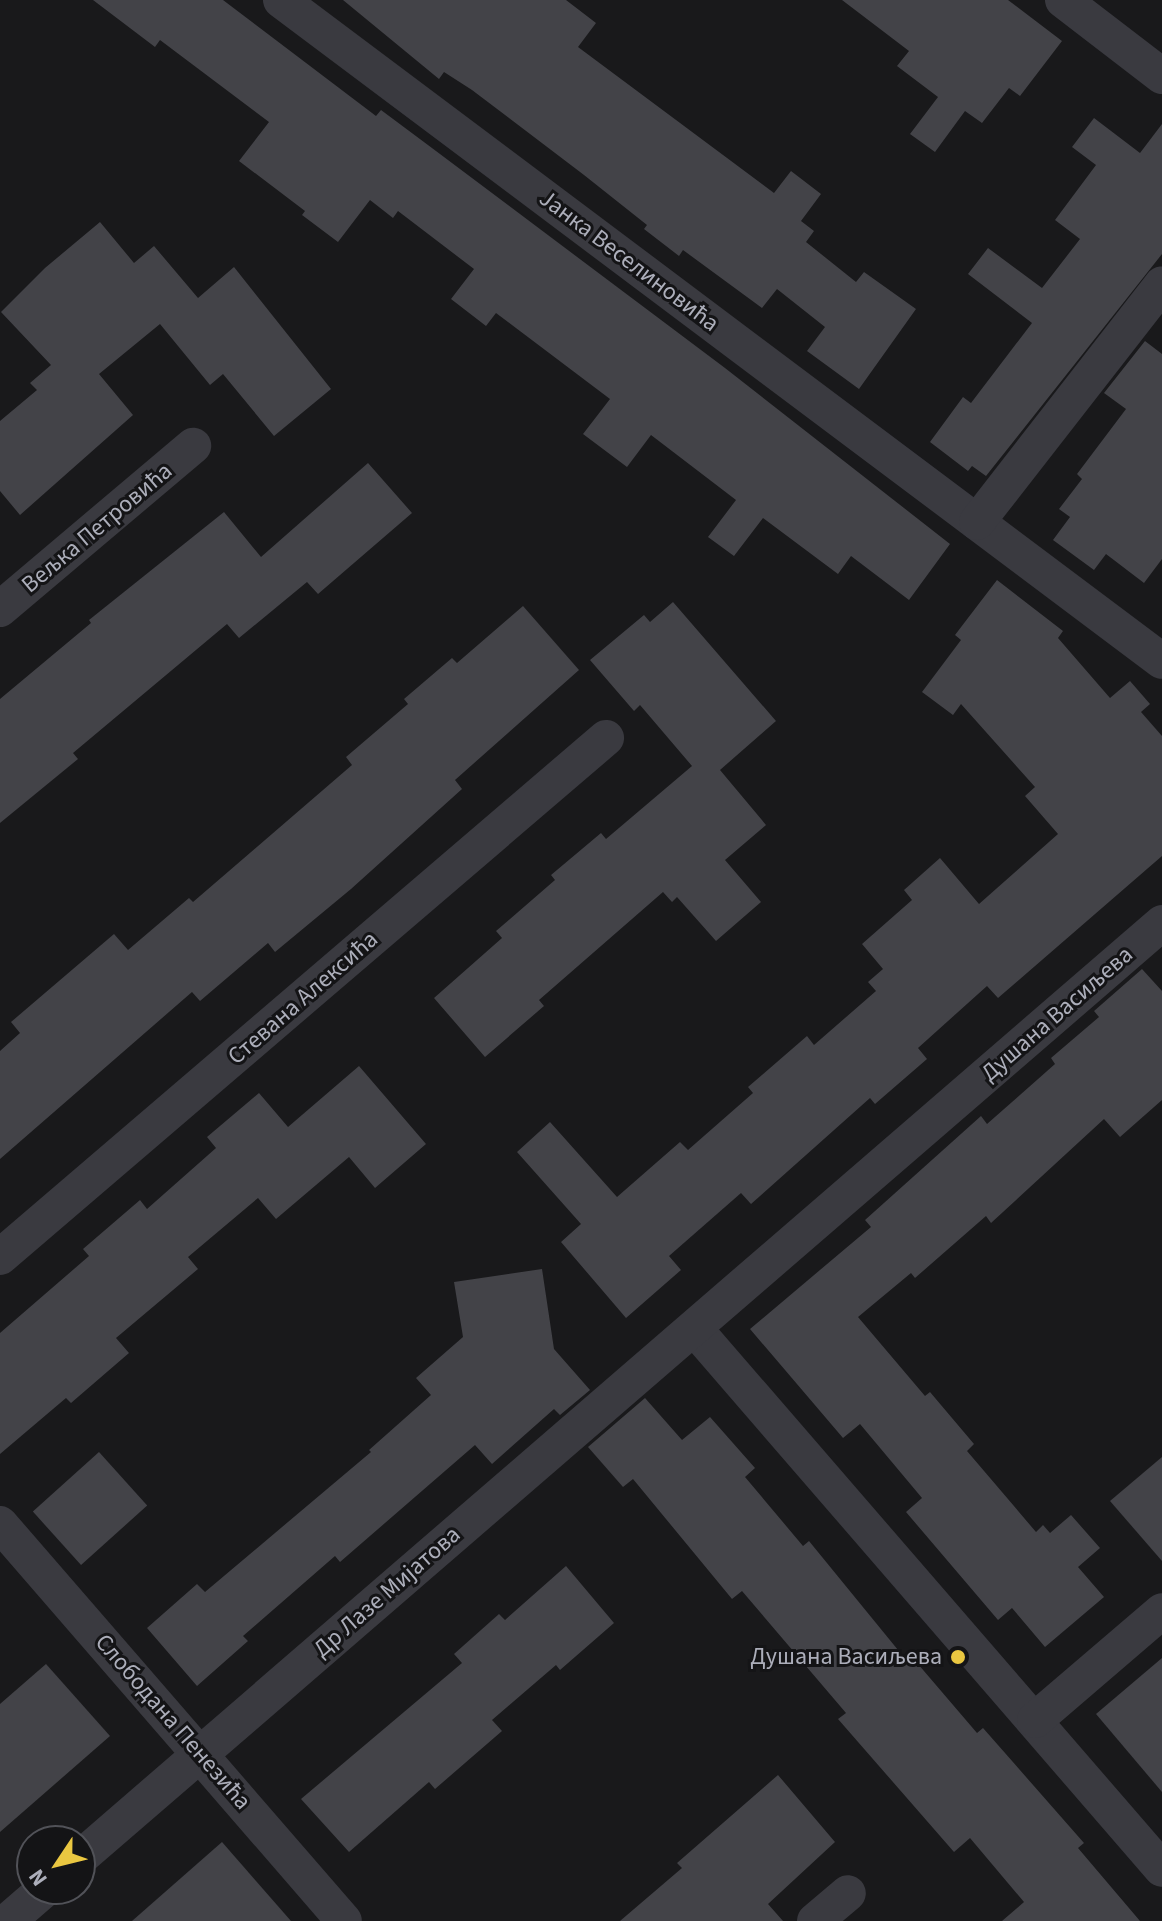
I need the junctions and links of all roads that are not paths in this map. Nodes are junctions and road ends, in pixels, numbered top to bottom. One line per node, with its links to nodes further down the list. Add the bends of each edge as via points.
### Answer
1 (281, 0): 6 (street, Јанка Веселиновића)
2 (1063, 0): 3 (street)
3 (1162, 76)
4 (1162, 284): 6 (street)
5 (193, 446): 7 (street, Вељка Петровића)
6 (977, 522): 8 (street, Јанка Веселиновића)
7 (0, 609)
8 (1162, 661)
9 (606, 738): 11 (street, Стевана Алексића)
10 (1162, 923): 12 (street, Душана Васиљева)
11 (0, 1257)
12 (694, 1328): 15 (street); 16 (street, Др Лазе Мијатова)
13 (0, 1524): 16 (street, Слободана Пенезића)
14 (1162, 1611): 15 (street)
15 (1035, 1720): 18 (street)
16 (201, 1752): 17 (street, Др Лазе Мијатова); 22 (street, Слободана Пенезића)
17 (96, 1844)
18 (1162, 1869)
19 (848, 1893): 23 (street)
20 (26, 1905): 21 (street)
21 (8, 1921)
22 (344, 1921)
23 (815, 1921)

